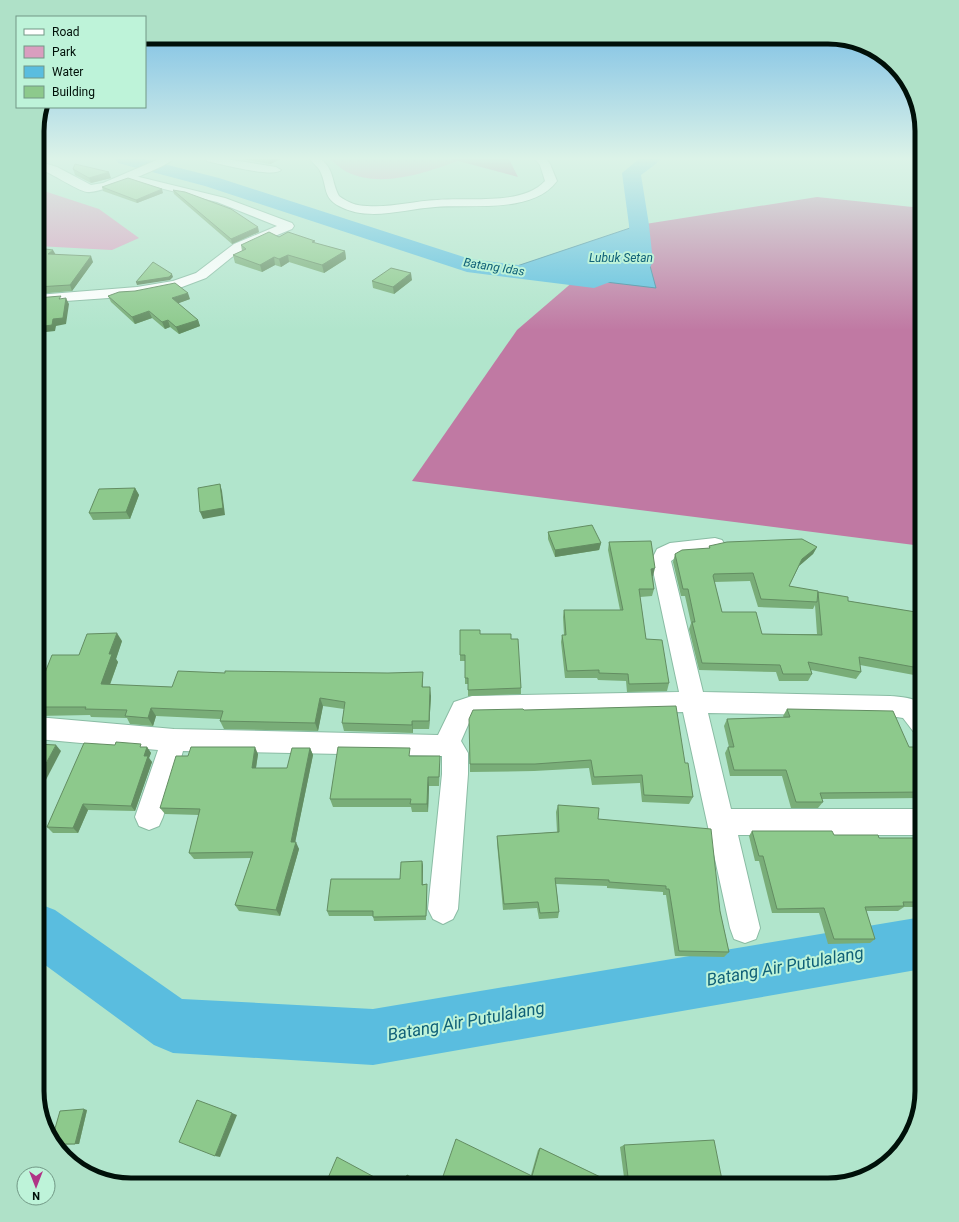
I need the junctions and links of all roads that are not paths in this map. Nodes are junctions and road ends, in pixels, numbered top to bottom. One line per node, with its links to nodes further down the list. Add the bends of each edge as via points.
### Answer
1 (262, 216): 2 (street, via 288,226 233,250 210,270 196,278 124,292)
2 (44, 298)
3 (715, 545): 4 (street, via 677,548 664,554 661,560)
4 (694, 702): 5 (street, via 890,706 910,709); 8 (street, via 472,706 463,710); 10 (street)
5 (915, 715)
6 (44, 728): 7 (street)
7 (174, 740): 8 (street, via 423,747); 9 (street)
8 (448, 743): 12 (street, via 455,753 455,774)
9 (149, 817)
10 (721, 822): 11 (street); 13 (street)
11 (915, 822)
12 (443, 909)
13 (745, 928)

